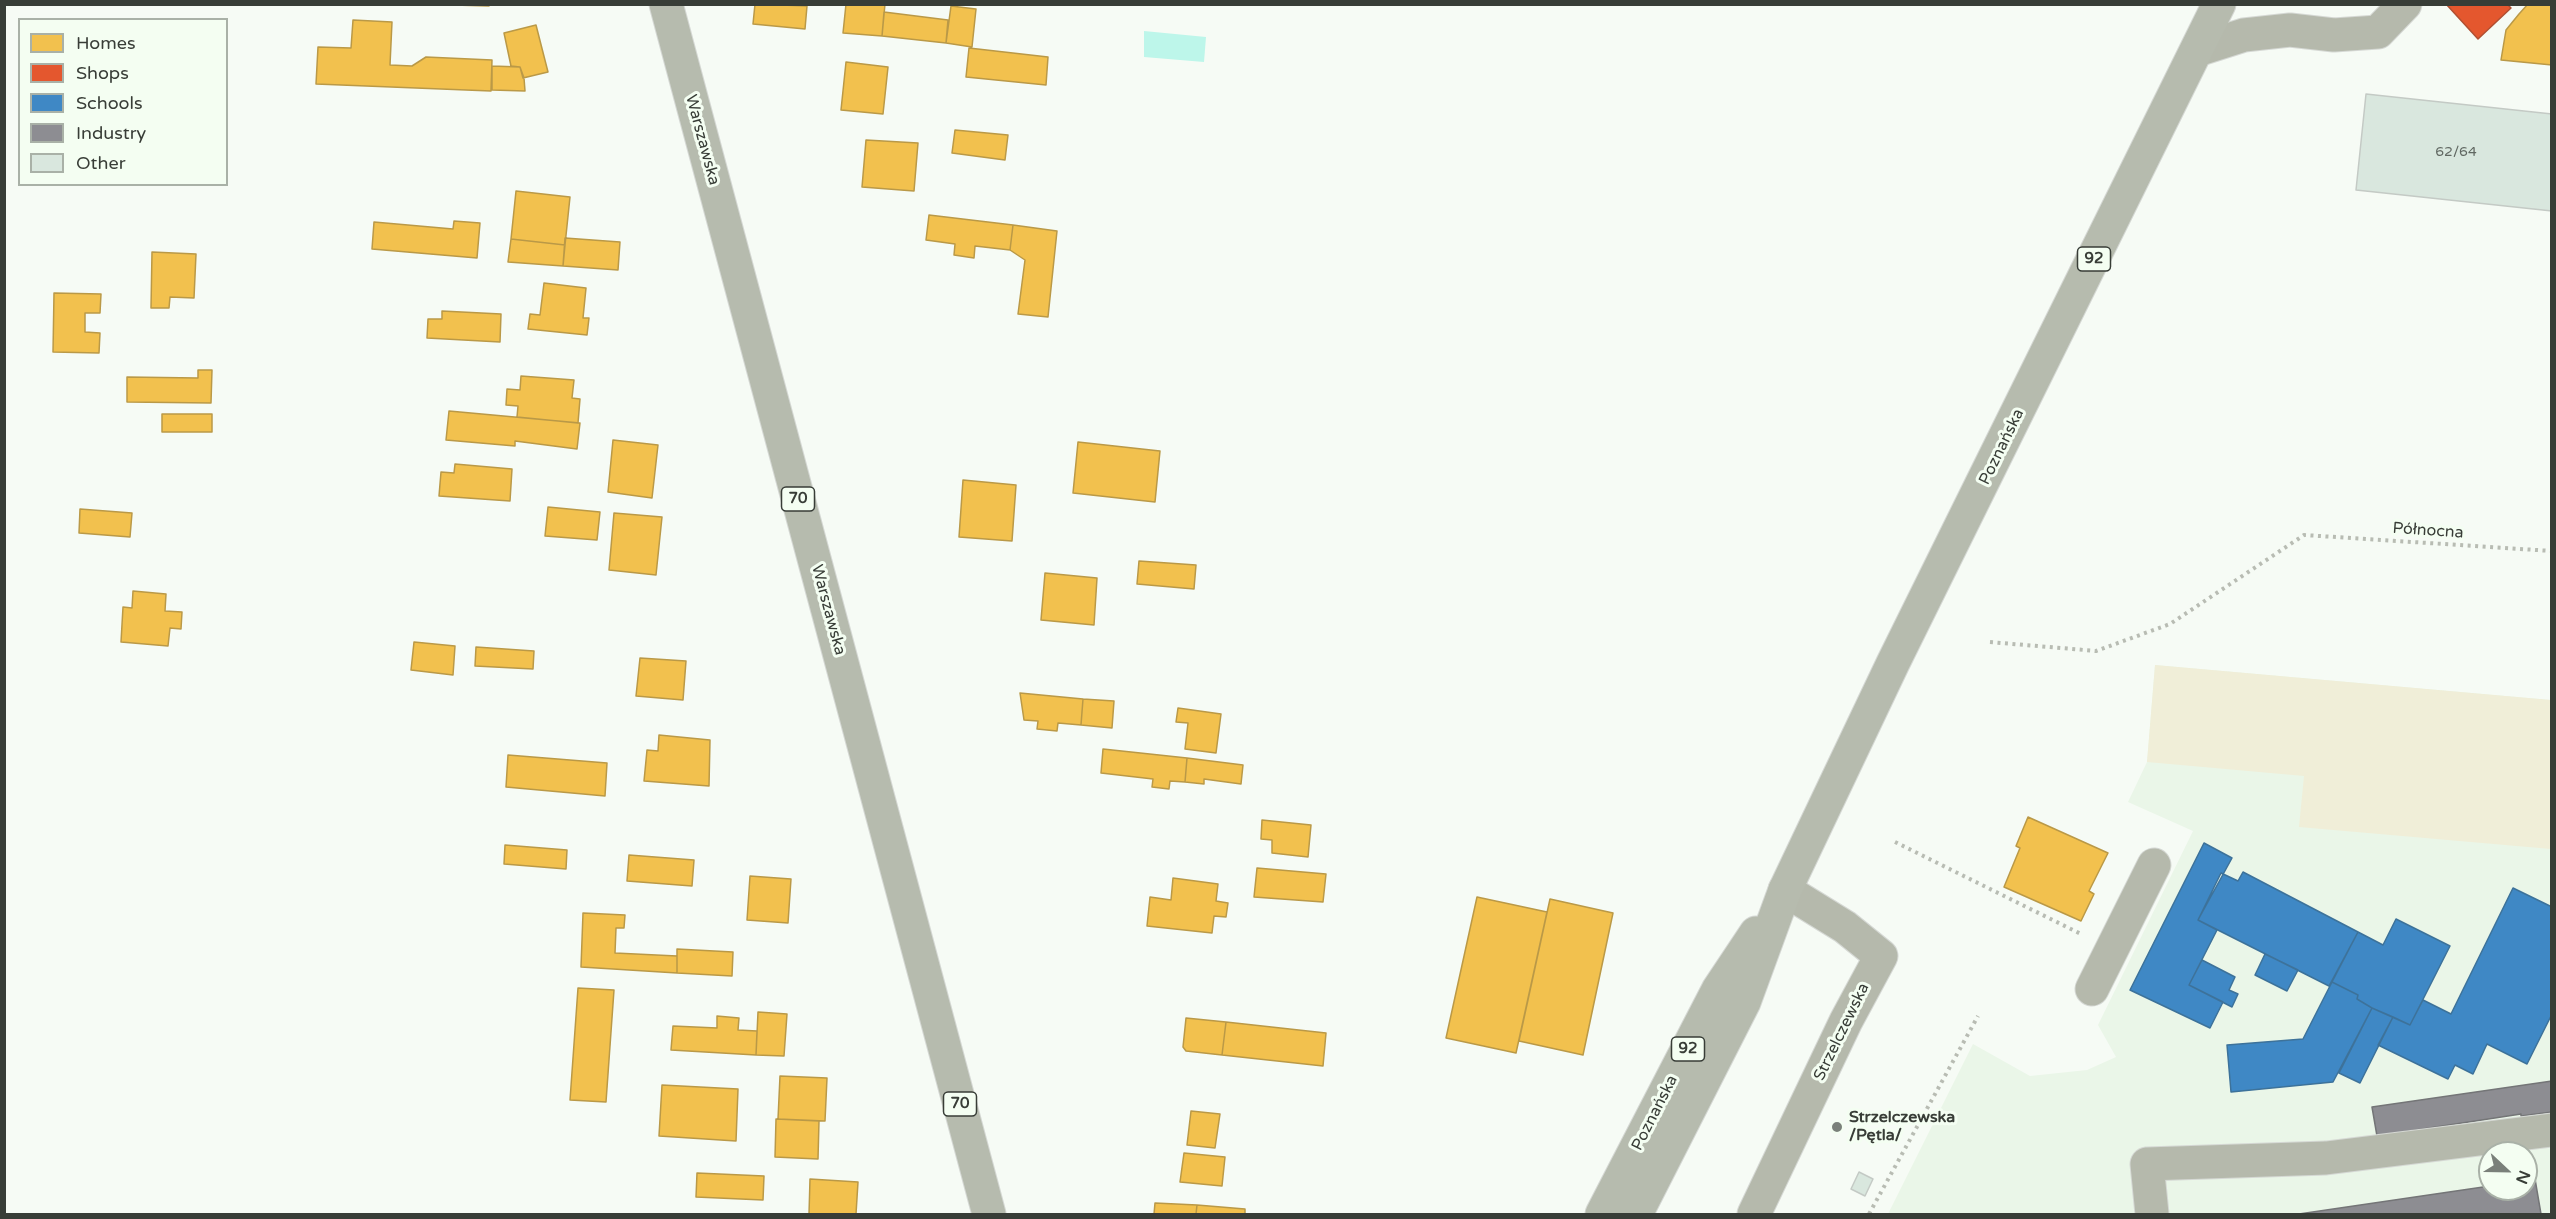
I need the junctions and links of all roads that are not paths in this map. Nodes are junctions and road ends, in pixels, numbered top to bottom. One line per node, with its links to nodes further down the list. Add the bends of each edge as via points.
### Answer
1 (666, 4): 9 (main road, Warszawska / 70)
2 (2219, 4): 4 (main road, Poznańska / 92)
3 (2405, 4): 4 (street, via 2378,32 2334,35 2290,30 2244,35)
4 (2197, 50): 6 (main road, Poznańska / 92)
5 (2154, 865): 7 (street)
6 (1785, 890): 10 (main road, Poznańska / 92, via 1718,990); 11 (main road, Poznańska / 92, via 1744,1002); 12 (street, Strzelczewska, via 1845,927 1881,956)
7 (2092, 989)
8 (2552, 1130): 13 (street, via 2326,1158 2147,1164)
9 (989, 1215)
10 (1602, 1215)
11 (1636, 1215)
12 (1754, 1215)
13 (2152, 1215)

